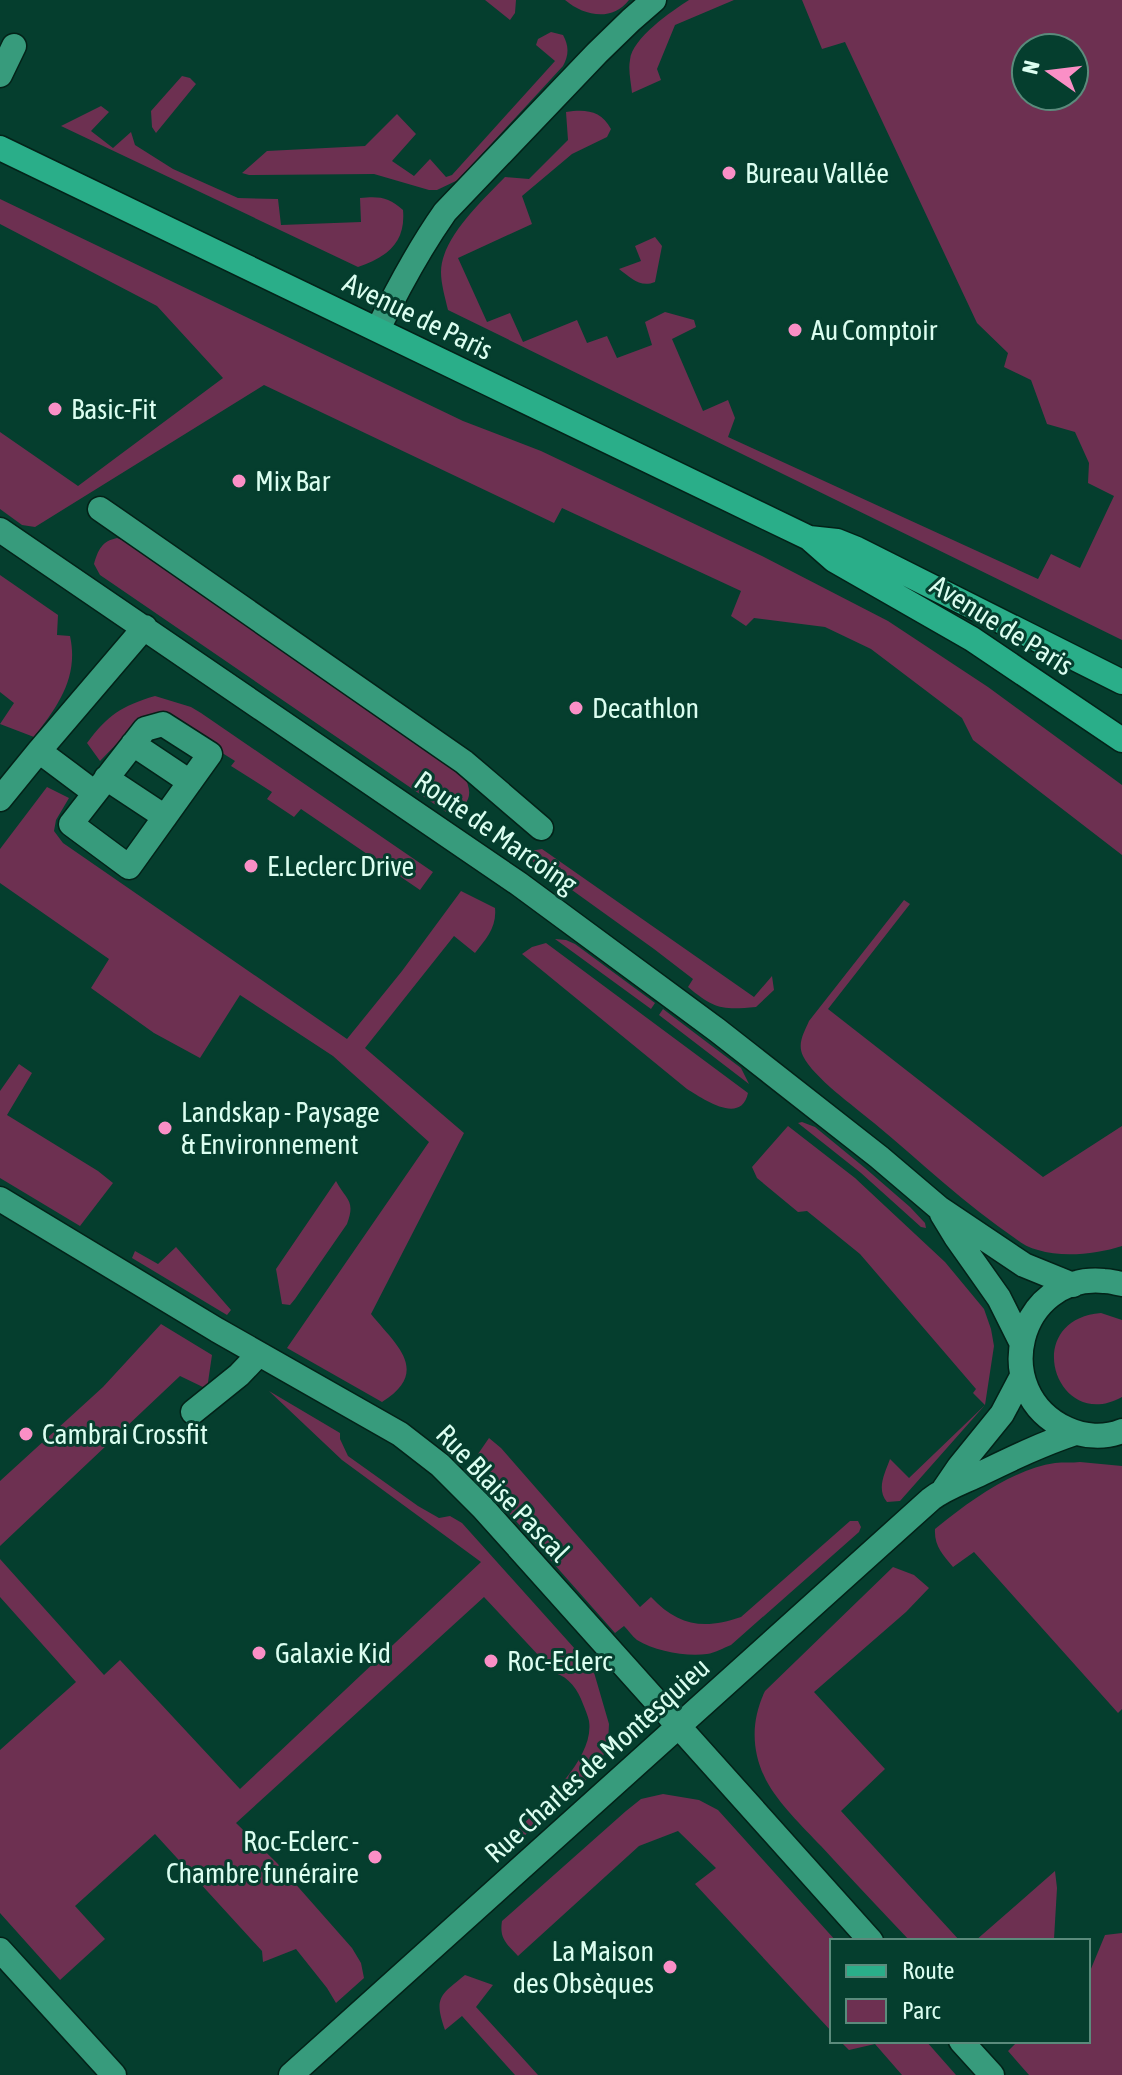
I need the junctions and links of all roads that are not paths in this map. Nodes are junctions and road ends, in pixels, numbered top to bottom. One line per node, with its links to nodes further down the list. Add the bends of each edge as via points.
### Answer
1 (654, 0): 5 (street, via 445,212)
2 (14, 46): 3 (street)
3 (0, 75)
4 (0, 148): 5 (main road, Avenue de Paris)
5 (378, 329): 8 (main road, Avenue de Paris)
6 (100, 509): 18 (street, via 464,762)
7 (0, 530): 9 (street, Route de Marcoing)
8 (809, 538): 10 (main road, Avenue de Paris, via 851,546); 11 (main road, Avenue de Paris, via 834,560 960,632)
9 (145, 627): 13 (street); 20 (street, Route de Marcoing, via 565,917 717,1030)
10 (1122, 682)
11 (1122, 740)
12 (133, 744): 14 (street); 14 (street, via 145,729 163,724 210,754); 15 (street)
13 (39, 751): 15 (street); 16 (street)
14 (190, 782): 17 (street)
15 (100, 786): 17 (street); 17 (street, via 71,824 129,867)
16 (0, 799)
17 (165, 817)
18 (541, 828)
19 (0, 1199): 24 (street, Rue Blaise Pascal)
20 (939, 1208): 22 (street, Route de Marcoing, via 1024,1265); 23 (street, Route de Marcoing, via 999,1298)
21 (1116, 1279): 22 (street)
22 (1073, 1285): 23 (street, via 1039,1307)
23 (1021, 1342): 25 (street)
24 (259, 1354): 26 (street); 30 (street, Rue Blaise Pascal, via 434,1459)
25 (1022, 1376): 27 (street, via 1041,1412); 29 (street, Rue Charles de Montesquieu, via 1002,1414)
26 (193, 1412)
27 (1075, 1433): 28 (street); 29 (street, Rue Charles de Montesquieu)
28 (1120, 1434)
29 (944, 1489): 30 (street, Rue Charles de Montesquieu)
30 (678, 1727): 31 (street, Rue Blaise Pascal); 35 (street, Rue Charles de Montesquieu)
31 (869, 1939)
32 (0, 1950): 34 (street)
33 (963, 2043): 36 (street)
34 (114, 2075)
35 (291, 2075)
36 (992, 2075)

